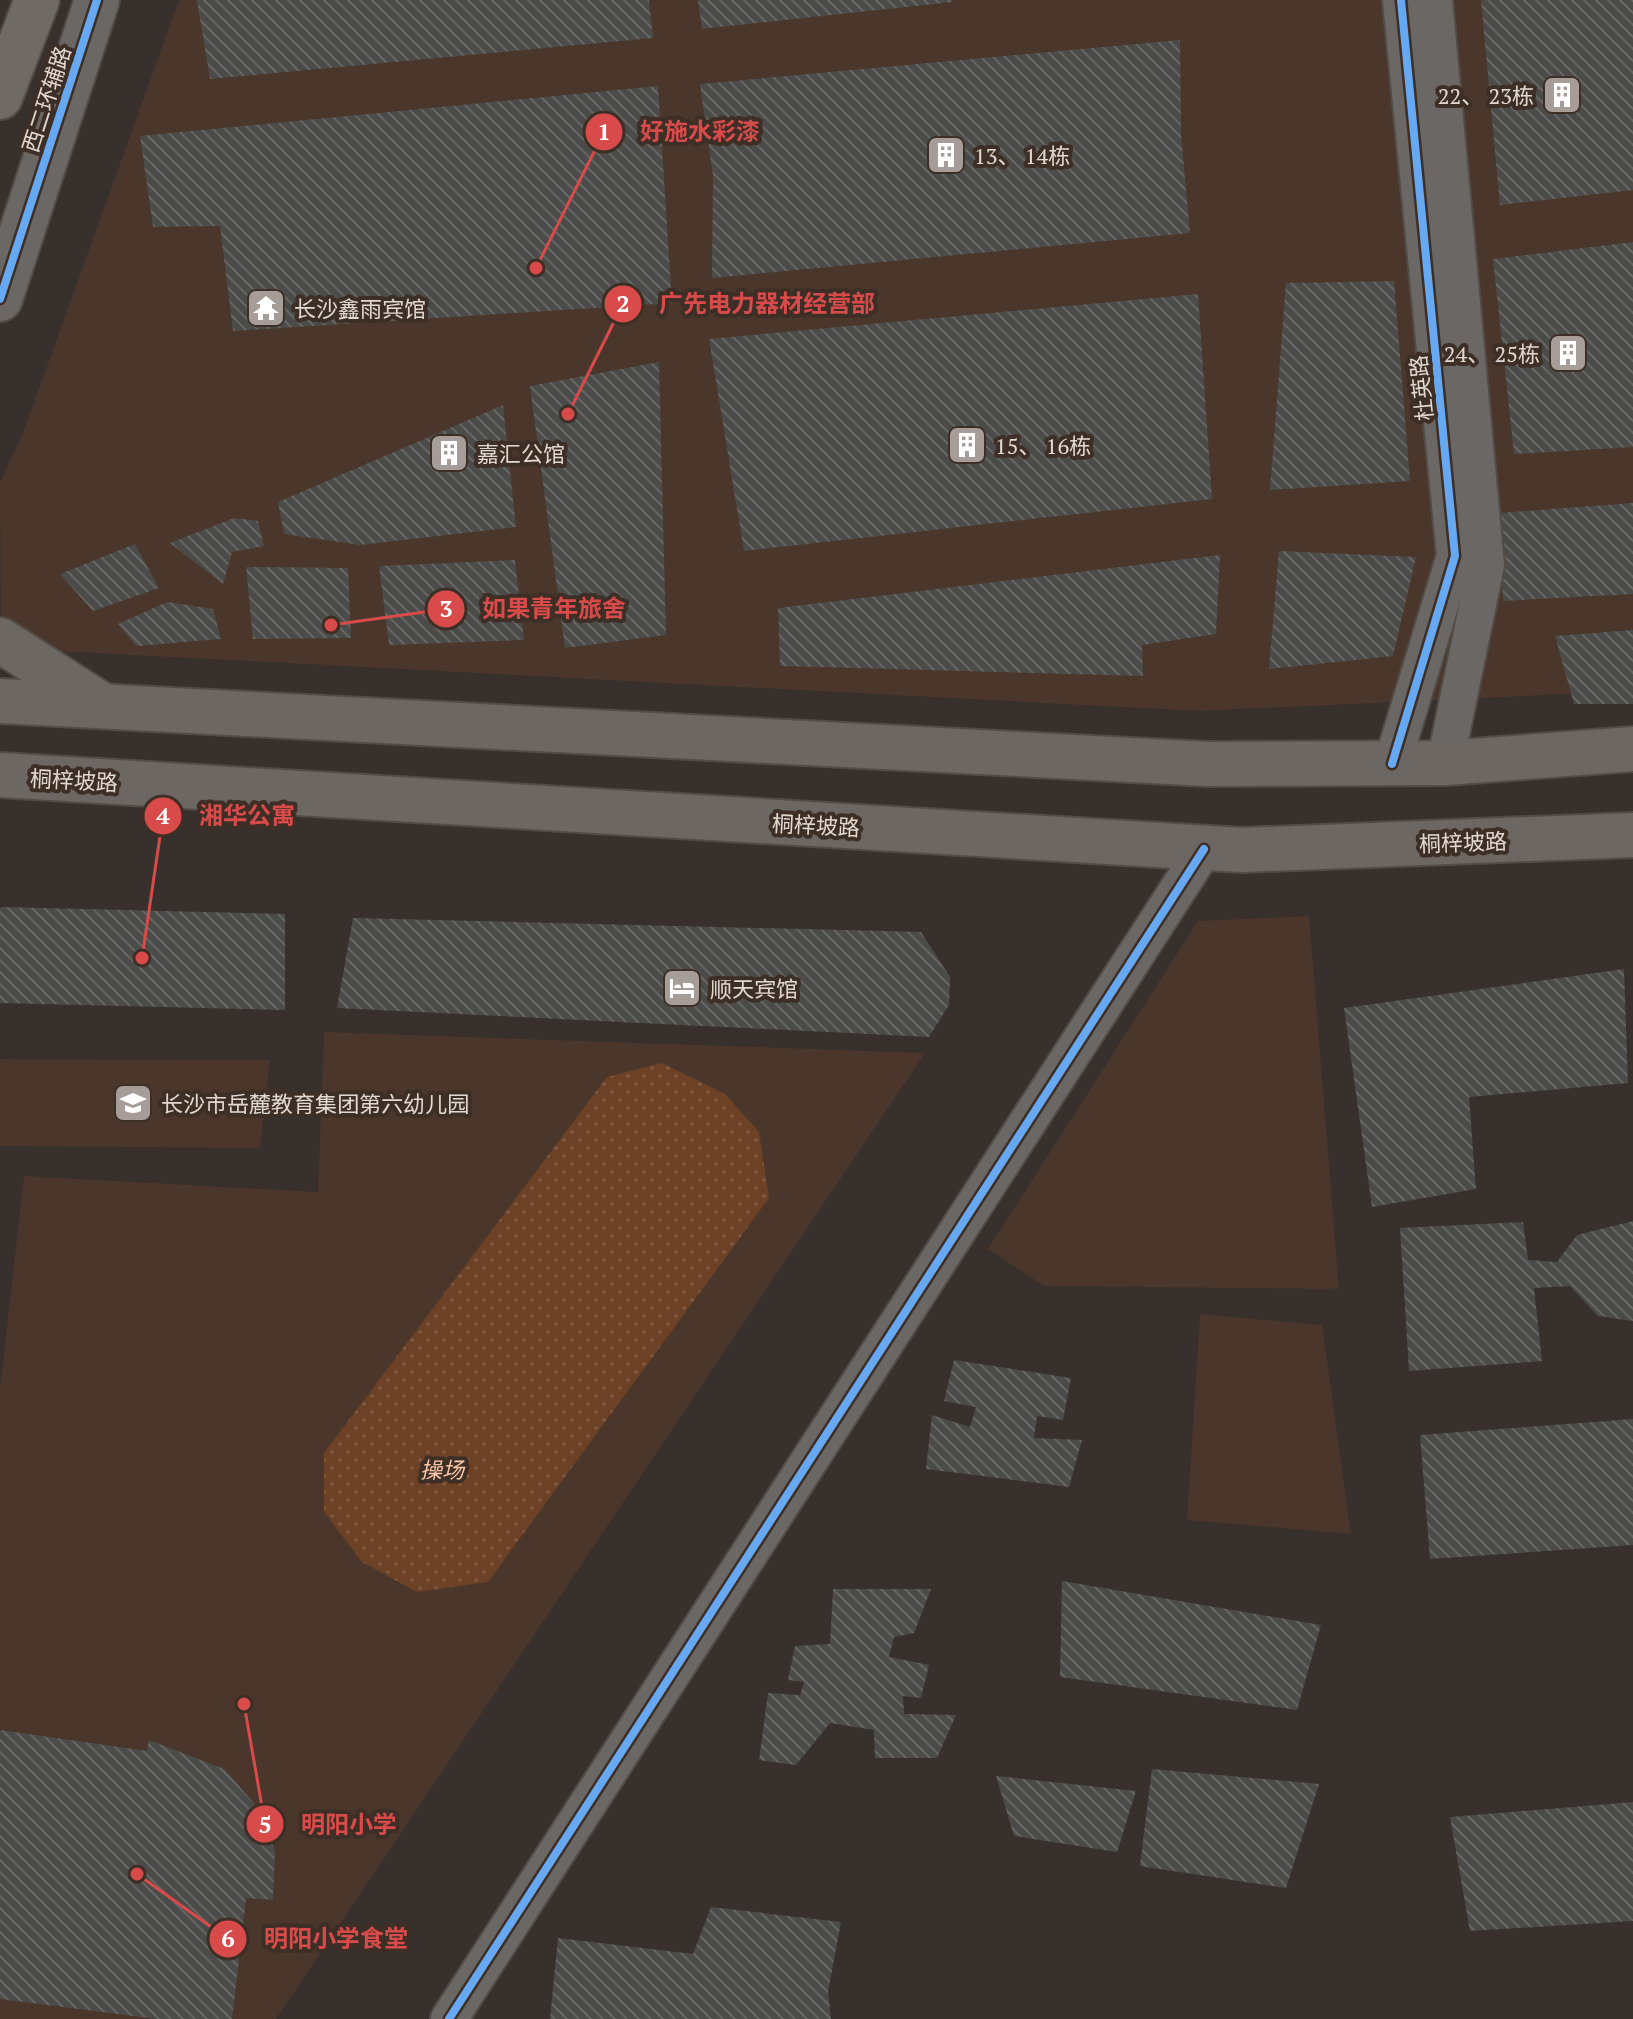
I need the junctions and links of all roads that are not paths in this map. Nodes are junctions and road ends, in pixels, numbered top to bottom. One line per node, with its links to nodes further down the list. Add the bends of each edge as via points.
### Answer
1 (37, 0): 5 (highway)
2 (97, 0): 6 (street, 西二环辅路)
3 (1401, 0): 12 (street, 杜英路, via 1455,556)
4 (1434, 0): 11 (street, via 1486,565)
5 (0, 97)
6 (0, 299)
7 (0, 640): 9 (main road)
8 (0, 701): 9 (main road)
9 (105, 708): 12 (main road, via 1208,764)
10 (1633, 749): 11 (main road)
11 (1445, 763): 12 (main road)
12 (1392, 764)
13 (0, 775): 15 (main road, 桐梓坡路)
14 (1633, 835): 15 (main road, 桐梓坡路)
15 (1204, 849): 16 (street)
16 (449, 2019)

